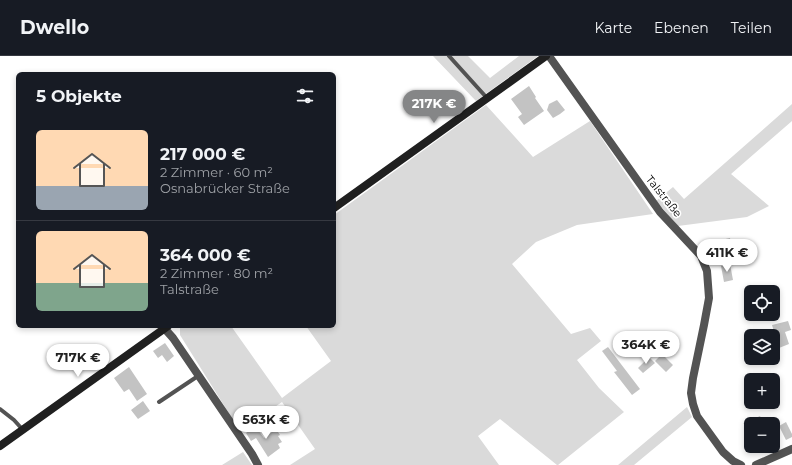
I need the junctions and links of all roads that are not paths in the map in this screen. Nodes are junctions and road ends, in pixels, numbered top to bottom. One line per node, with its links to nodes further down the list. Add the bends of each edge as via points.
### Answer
1 (449, 56): 3 (lane)
2 (547, 56): 3 (main road); 14 (street, Talstraße, via 660,212 701,256 707,271 708,298 693,378 693,404 697,416 723,452)
3 (487, 98): 4 (main road)
4 (336, 207)
5 (166, 328): 10 (main road)
6 (168, 328): 7 (street)
7 (198, 376): 8 (lane); 13 (street)
8 (159, 402)
9 (0, 409): 10 (lane)
10 (23, 430): 11 (main road)
11 (0, 446)
12 (792, 449): 15 (street)
13 (258, 465)
14 (741, 465)
15 (756, 465)

